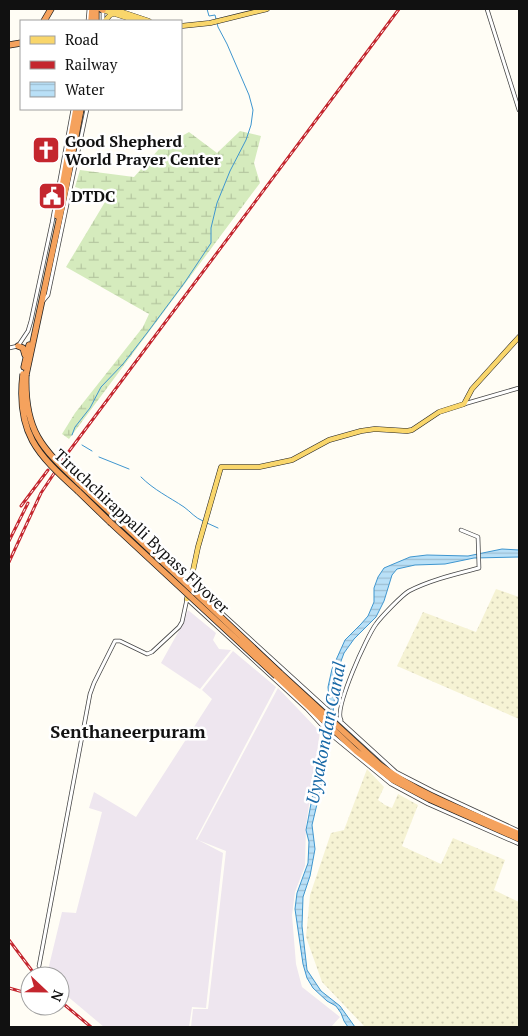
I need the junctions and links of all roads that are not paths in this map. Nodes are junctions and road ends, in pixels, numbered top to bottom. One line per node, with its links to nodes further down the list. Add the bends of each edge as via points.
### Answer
1 (47, 9): 10 (highway)
2 (52, 9): 11 (highway)
3 (101, 9): 7 (main road)
4 (256, 9): 9 (main road)
5 (267, 9): 9 (main road)
6 (486, 9): 20 (street)
7 (114, 11): 8 (main road); 12 (main road); 13 (main road)
8 (125, 11): 14 (main road)
9 (224, 18): 15 (main road)
10 (41, 20)
11 (45, 20)
12 (105, 20)
13 (135, 20)
14 (147, 20)
15 (182, 24)
16 (74, 110): 23 (street, via 34,309 28,331)
17 (74, 110): 25 (highway, Tiruchchirappalli Bypass Flyover, via 54,230)
18 (81, 110): 21 (highway, Tiruchchirappalli Bypass Flyover)
19 (87, 110): 21 (street, via 48,294)
20 (519, 110)
21 (42, 304): 26 (highway, Tiruchchirappalli Bypass Flyover)
22 (519, 337): 28 (main road, via 472,389)
23 (18, 346): 24 (street); 25 (highway, via 23,348)
24 (9, 348)
25 (26, 357): 26 (highway, Tiruchchirappalli Bypass Flyover)
26 (24, 375): 32 (highway, Tiruchchirappalli Bypass Flyover, bridge, via 30,422 38,439 56,461 278,674)
27 (519, 388): 28 (street)
28 (464, 404): 30 (main road, via 439,412 412,430 361,431 329,440 292,460 259,467 222,466 198,547)
29 (461, 530): 34 (street, via 478,537 479,568 408,591 376,624 359,656 341,703 339,718)
30 (191, 585): 31 (main road); 32 (street)
31 (187, 599): 33 (street, via 322,725); 38 (street, via 179,627 152,652 147,654 115,641 94,683)
32 (288, 680): 33 (highway, Tiruchchirappalli Bypass Flyover); 33 (street, via 324,706)
33 (332, 724): 34 (street); 35 (highway, via 380,765 409,784); 36 (highway, via 378,770 408,789); 37 (street, via 377,773 406,793)
34 (350, 732): 35 (street, via 396,772)
35 (519, 832)
36 (519, 840)
37 (519, 844)
38 (39, 966)

